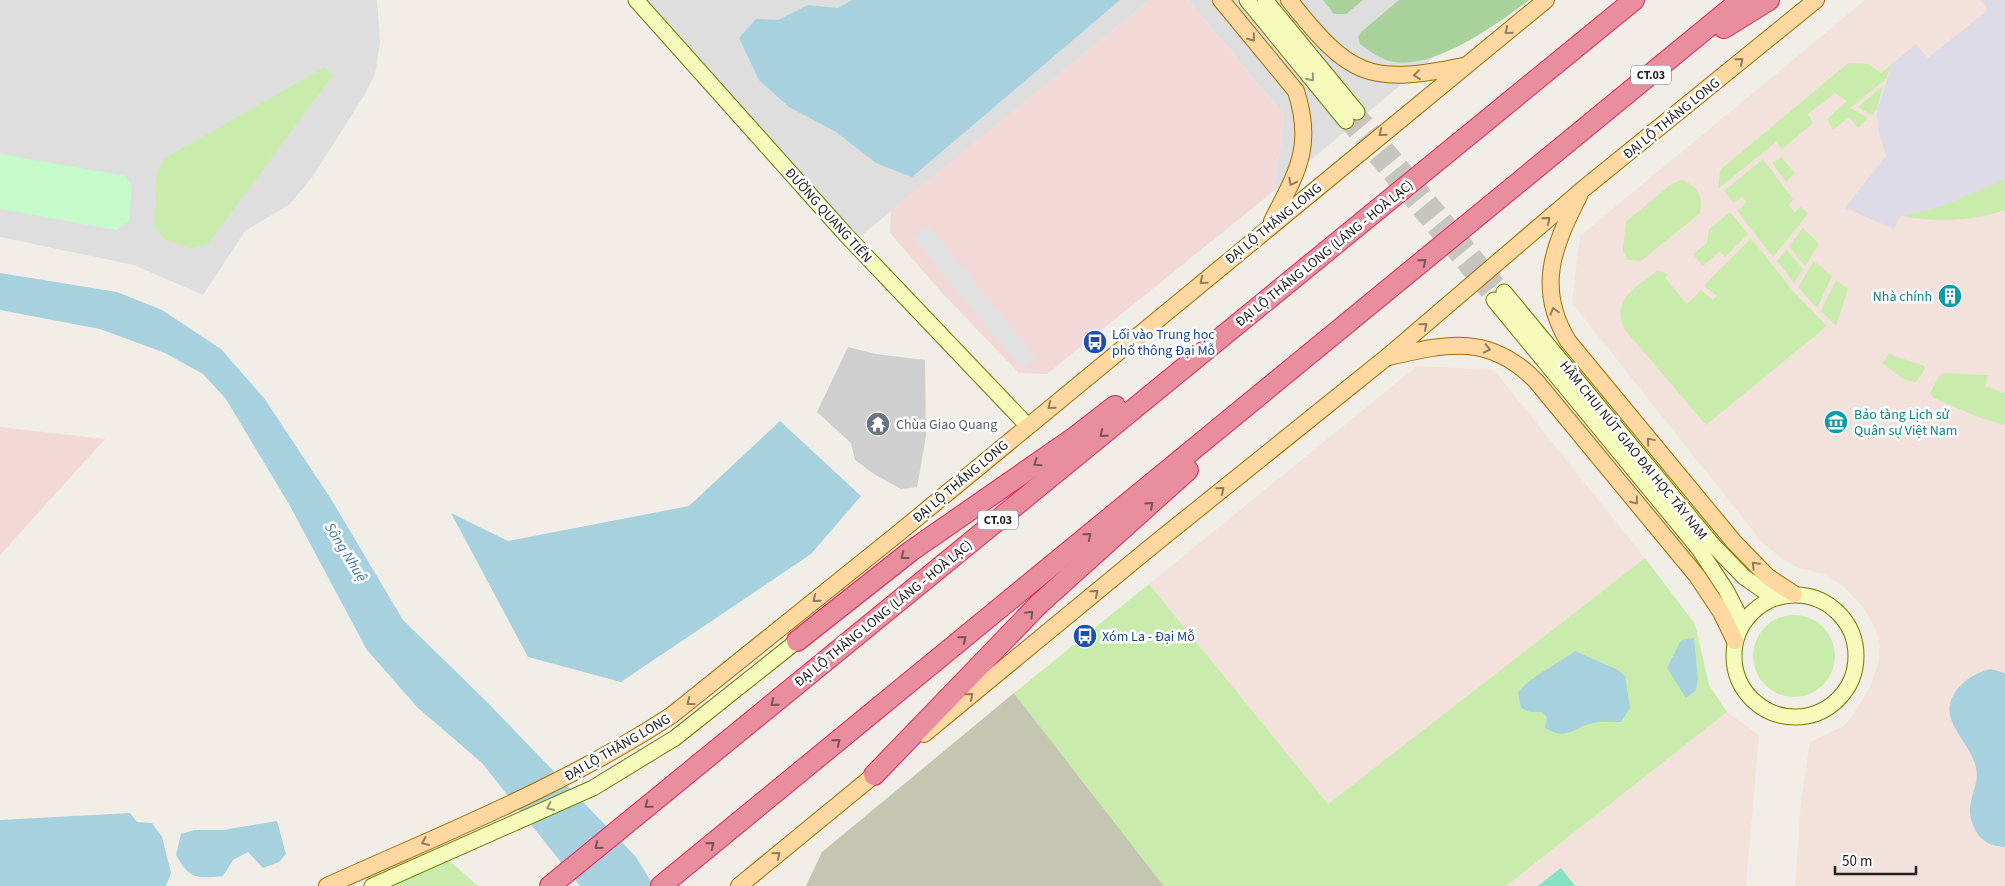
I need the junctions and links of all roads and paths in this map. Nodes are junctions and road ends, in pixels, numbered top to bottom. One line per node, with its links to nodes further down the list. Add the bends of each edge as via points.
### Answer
1 (636, 0): 20 (street, ĐƯỜNG QUANG TIẾN, via 846,235)
2 (1221, 0): 17 (main road, one-way to 17, via 1296,92 1302,109 1305,131 1296,174)
3 (1247, 0): 4 (street, one-way to 4, via 1351,116)
4 (1265, 0)
5 (1289, 0): 12 (main road, one-way to 5, via 1425,74 1377,75 1336,55)
6 (1546, 0): 12 (main road, ĐẠI LỘ THĂNG LONG, one-way to 12)
7 (1618, 0): 13 (highway, via 1507,91)
8 (1634, 0): 13 (highway, ĐẠI LỘ THĂNG LONG (LÁNG - HOÀ LẠC) / CT.03)
9 (1741, 0): 14 (highway, CT.03)
10 (1768, 0): 14 (highway, via 1708,38 1632,103)
11 (1816, 0): 15 (main road, ĐẠI LỘ THĂNG LONG, one-way to 11)
12 (1465, 66): 17 (main road, ĐẠI LỘ THĂNG LONG, one-way to 17)
13 (1459, 143): 16 (highway, ĐẠI LỘ THĂNG LONG (LÁNG - HOÀ LẠC) / CT.03)
14 (1560, 150): 18 (highway, CT.03, one-way to 14)
15 (1582, 190): 19 (main road, ĐẠI LỘ THĂNG LONG, one-way to 15); 22 (main road, one-way to 15, via 1768,578 1739,548 1561,329 1551,301 1551,268 1563,227)
16 (1371, 214): 25 (highway, one-way to 25, via 1256,297 1076,437 911,551); 31 (highway, ĐẠI LỘ THĂNG LONG (LÁNG - HOÀ LẠC) / CT.03, one-way to 31)
17 (1268, 228): 20 (main road, ĐẠI LỘ THĂNG LONG, one-way to 20)
18 (1386, 293): 27 (highway, one-way to 18, via 1039,604 1222,439 1328,352); 28 (highway, CT.03, one-way to 18)
19 (1387, 357): 26 (main road, one-way to 26, via 1449,346 1475,347 1497,352 1520,365 1696,576 1721,612); 27 (main road, ĐẠI LỘ THĂNG LONG, one-way to 19)
20 (1027, 425): 21 (main road, ĐẠI LỘ THĂNG LONG)
21 (895, 536): 25 (main road); 29 (main road, ĐẠI LỘ THĂNG LONG, one-way to 29, via 672,715 635,739 573,774)
22 (1794, 594): 23 (street); 26 (street, via 1814,597 1832,606 1846,621 1854,640 1856,660 1852,679 1841,696 1830,705 1806,716 1785,716 1766,710 1750,698 1739,681 1734,662)
23 (1774, 598): 24 (street, via 1757,608); 24 (street, HẦM CHUI NÚT GIAO ĐẠI HỌC TÂY NAM, via 1744,577 1713,545 1499,296 1699,549)
24 (1743, 623): 26 (street)
25 (797, 641): 30 (street, ĐẠI LỘ THĂNG LONG, one-way to 30, via 675,738 593,788)
26 (1735, 641)
27 (874, 775): 32 (main road, ĐẠI LỘ THĂNG LONG, one-way to 27)
28 (667, 881)
29 (327, 886)
30 (372, 886)
31 (550, 886)
32 (739, 886)

